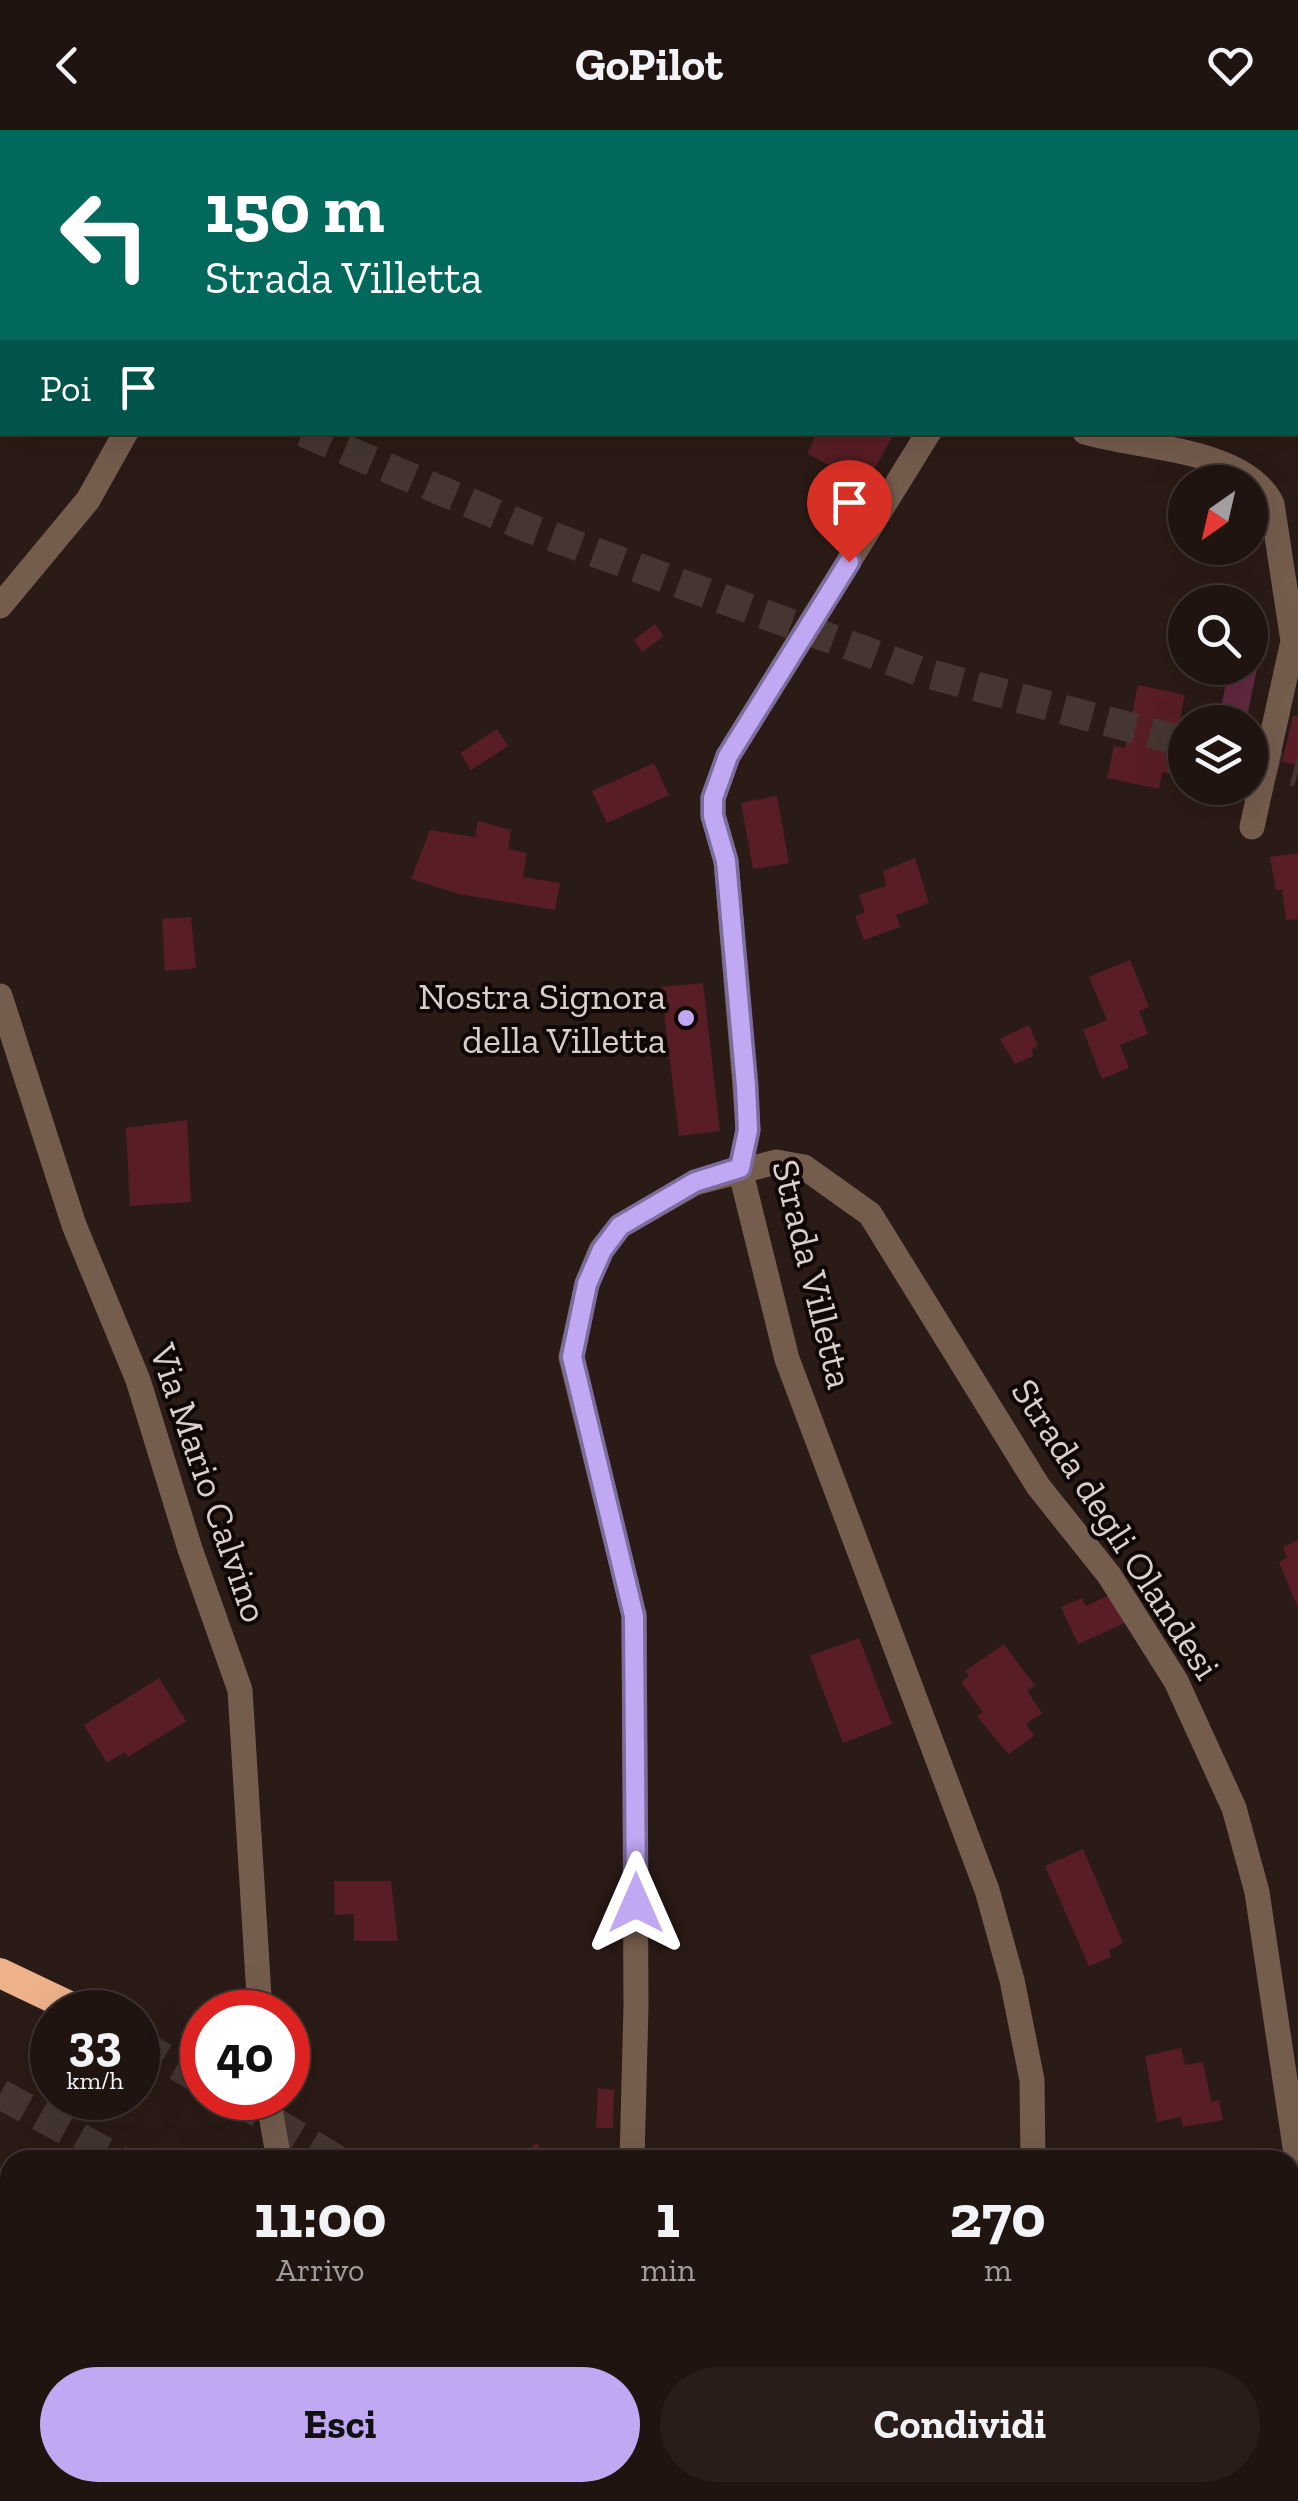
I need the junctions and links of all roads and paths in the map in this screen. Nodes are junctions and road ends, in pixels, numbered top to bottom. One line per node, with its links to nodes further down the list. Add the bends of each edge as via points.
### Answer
1 (124, 435): 4 (street, via 88,500)
2 (927, 435): 7 (street, Strada Villetta, via 728,756 713,798 726,861 746,1086 748,1130)
3 (1098, 435): 5 (street, via 1239,468 1272,504 1293,641)
4 (0, 606)
5 (1252, 828)
6 (0, 996): 10 (street, Via Mario Calvino, via 240,1690)
7 (740, 1168): 13 (street, via 695,1182 620,1226 587,1284 572,1357 634,1616); 14 (street, Strada Villetta, via 787,1359 986,1890 1032,2080); 15 (street, Strada degli Olandesi, via 776,1162 804,1167 870,1214 1038,1486 1109,1575 1176,1681 1234,1808 1257,1892)
8 (0, 1973): 9 (highway)
9 (36, 1990)
10 (259, 1990)
11 (272, 2120): 12 (street)
12 (276, 2150)
13 (632, 2150)
14 (1032, 2150)
15 (1295, 2150)

